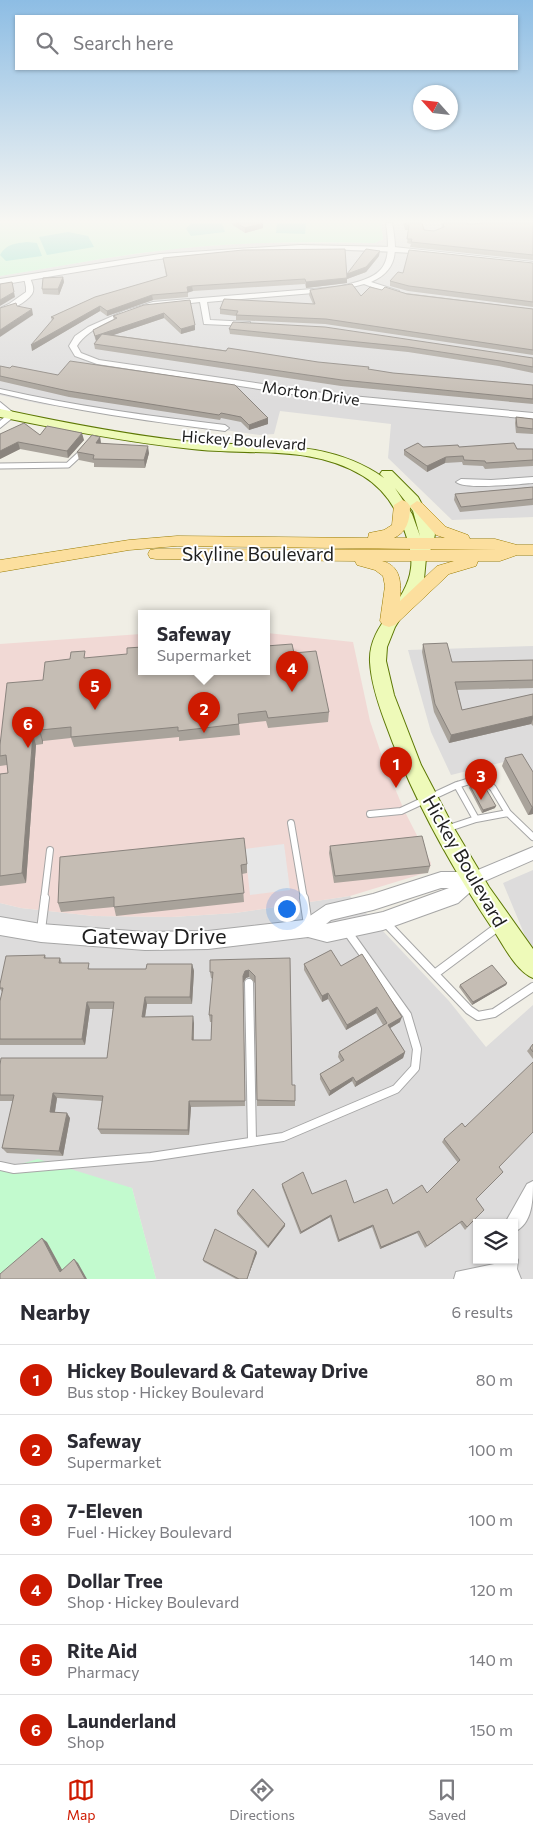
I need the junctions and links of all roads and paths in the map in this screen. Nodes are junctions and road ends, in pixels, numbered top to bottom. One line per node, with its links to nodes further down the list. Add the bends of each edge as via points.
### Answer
1 (29, 283): 5 (street, via 29,293)
2 (367, 283): 3 (street); 4 (street, via 337,289)
3 (407, 295)
4 (203, 299): 6 (street, via 207,322); 11 (street, Morton Drive, via 128,310 101,321 78,336 75,351 90,360 330,397)
5 (0, 311)
6 (256, 324)
7 (0, 391): 8 (street, Hickey Boulevard)
8 (11, 392): 9 (street); 13 (street, Hickey Boulevard, via 118,414)
9 (0, 404): 10 (street); 18 (main road, Hickey Boulevard, via 188,437 286,440 326,447 354,456 380,470 401,486)
10 (6, 414): 12 (street); 18 (main road, Hickey Boulevard, via 185,445 282,448 318,453 372,476)
11 (533, 416)
12 (0, 425)
13 (225, 428)
14 (85, 448): 15 (lane, via 68,465)
15 (0, 466)
16 (533, 480): 17 (street)
17 (461, 482)
18 (410, 506): 19 (main road, via 395,531); 20 (main road, Hickey Boulevard, via 409,520); 21 (main road, via 445,533)
19 (344, 542): 20 (main road, Skyline Boulevard); 24 (main road, Skyline Boulevard, via 160,542)
20 (421, 547): 21 (main road, Skyline Boulevard); 23 (main road, Skyline Boulevard); 26 (main road, Hickey Boulevard, via 416,579)
21 (497, 550): 22 (main road, Skyline Boulevard); 26 (main road, via 443,570)
22 (533, 550)
23 (318, 555): 25 (main road, Skyline Boulevard, via 142,555 74,563); 26 (main road, via 376,564 389,571 393,581)
24 (0, 566)
25 (0, 577)
26 (389, 621): 28 (main road, Hickey Boulevard, via 378,647 380,677 400,741)
27 (457, 786): 28 (lane); 29 (lane, via 484,780 493,788); 31 (lane)
28 (429, 800): 30 (lane, via 401,811); 33 (main road, Hickey Boulevard)
29 (508, 813): 31 (lane); 34 (lane)
30 (370, 814)
31 (476, 819): 33 (lane)
32 (291, 823): 41 (lane)
33 (444, 829): 37 (main road, Hickey Boulevard)
34 (533, 837)
35 (50, 850): 43 (lane)
36 (533, 853): 37 (street, Gateway Drive)
37 (471, 880): 38 (street, Gateway Drive, via 452,897); 39 (main road, Hickey Boulevard); 41 (street, Gateway Drive, via 442,880 374,902 326,913)
38 (383, 920): 42 (street, Gateway Drive); 45 (lane)
39 (501, 924): 44 (main road, Hickey Boulevard); 45 (lane)
40 (0, 926): 43 (street, Gateway Drive)
41 (308, 928): 42 (street, Gateway Drive, via 327,933); 43 (street, Gateway Drive, via 178,941 113,940)
42 (346, 929): 48 (lane, via 407,1015 418,1048 415,1068 396,1089 283,1136)
43 (41, 933)
44 (533, 967)
45 (436, 973): 47 (lane, via 478,1016 494,1013)
46 (249, 983): 48 (lane)
47 (533, 986)
48 (252, 1141): 49 (lane, via 151,1157 14,1170)
49 (0, 1166)
50 (533, 1190): 51 (street)
51 (516, 1219)
52 (509, 1270): 53 (street)
53 (463, 1279)

